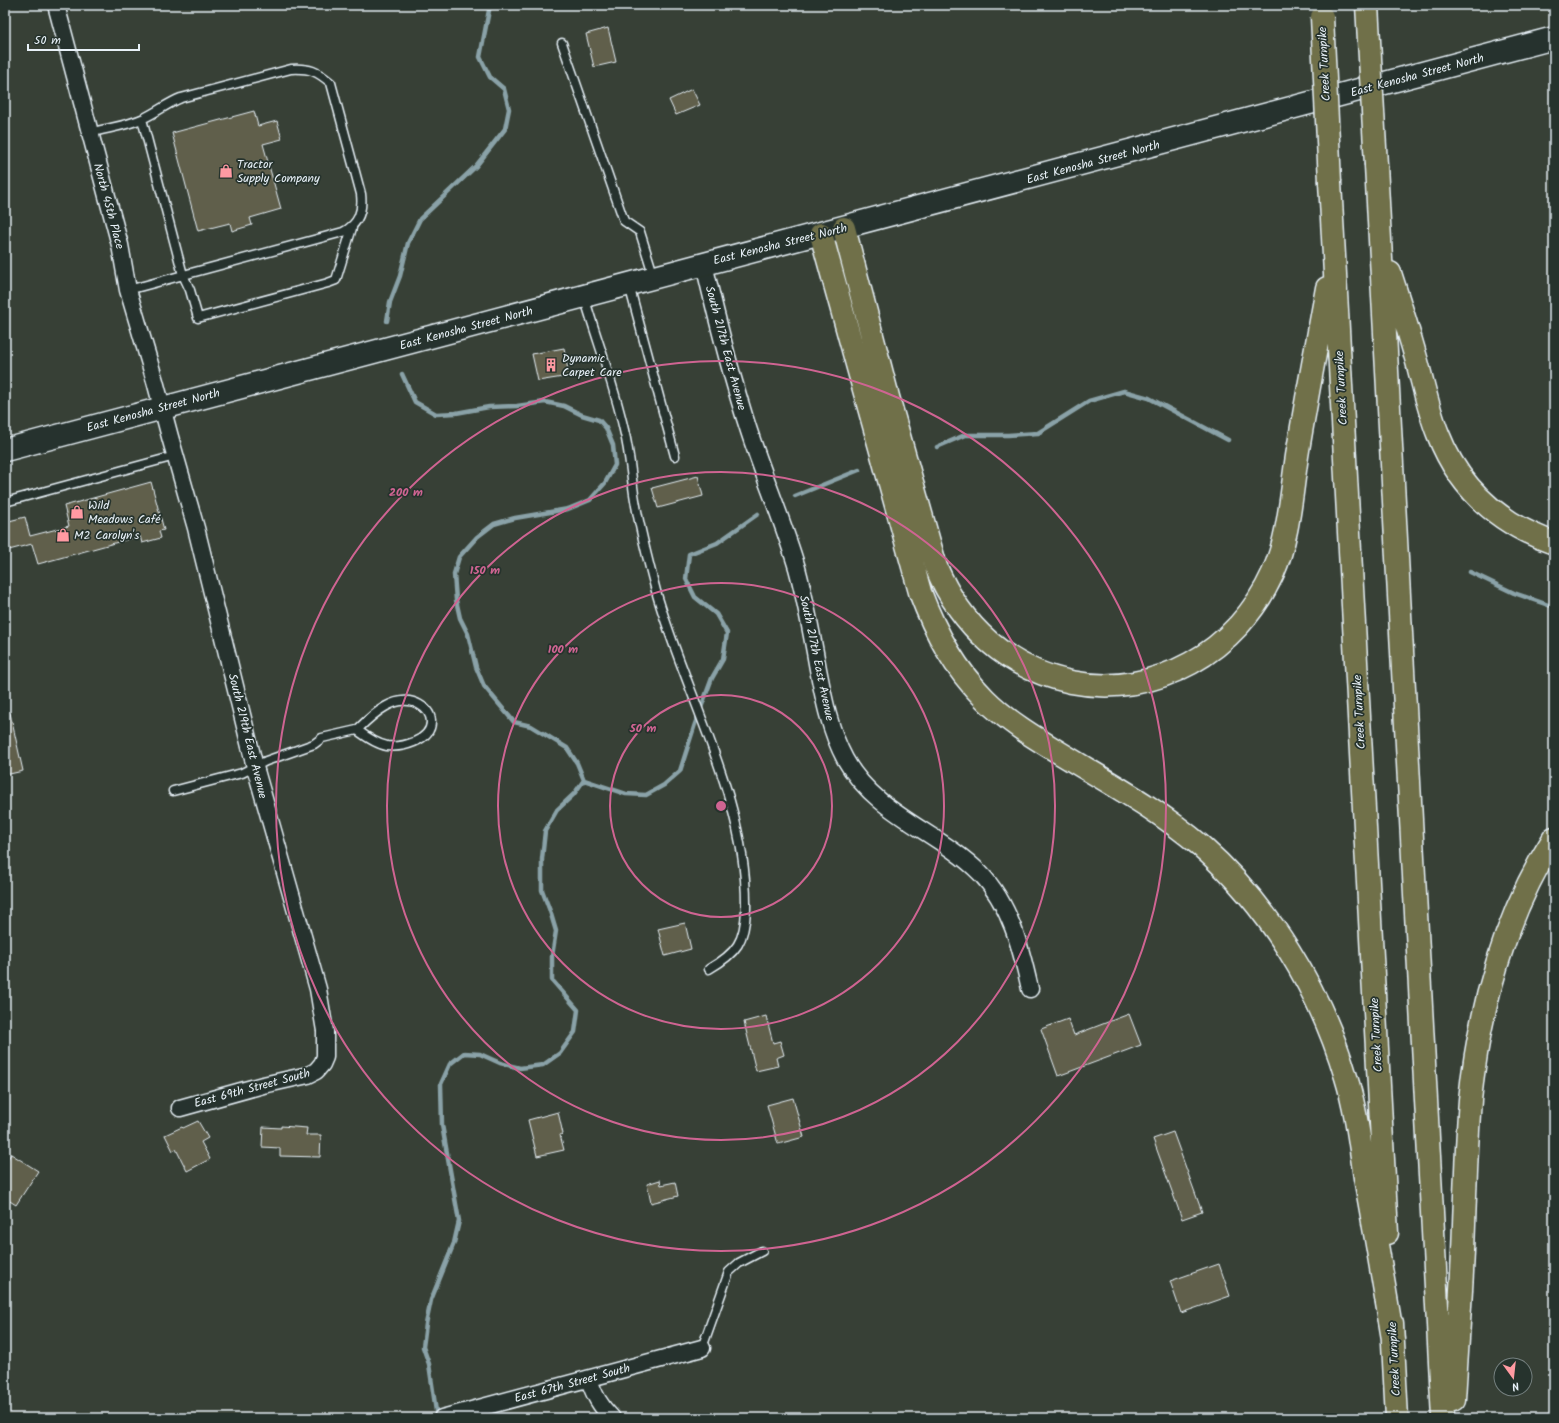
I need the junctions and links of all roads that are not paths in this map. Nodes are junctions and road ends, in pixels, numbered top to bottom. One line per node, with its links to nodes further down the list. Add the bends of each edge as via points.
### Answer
1 (56, 5): 7 (street, North 45th Place)
2 (1367, 5): 11 (highway, bridge)
3 (1321, 11): 12 (highway, Creek Turnpike, bridge)
4 (1554, 38): 9 (main road, East Kenosha Street North)
5 (562, 43): 15 (lane, via 624,221 640,232)
6 (142, 119): 7 (lane); 8 (lane, via 182,98 291,69 305,68 320,74 331,83 361,194 363,206); 14 (lane)
7 (90, 133): 17 (street, North 45th Place, via 120,245)
8 (352, 228): 14 (lane); 14 (lane, via 336,280 328,283 198,318)
9 (844, 228): 10 (main road, East Kenosha Street North); 12 (highway, via 936,567 944,586 963,615 984,638 1011,658 1057,678 1104,685 1152,679 1200,658 1215,648 1244,621 1266,588 1280,555)
10 (821, 234): 13 (main road, East Kenosha Street North); 34 (highway, via 920,592 931,621 951,656 986,701 1008,719 1031,736 1148,806 1201,846 1260,910 1294,958 1312,991 1335,1045 1352,1098)
11 (1380, 240): 24 (highway, via 1431,412 1445,450 1468,485 1494,512 1524,530); 40 (highway)
12 (1334, 253): 34 (highway, Creek Turnpike)
13 (704, 264): 15 (main road, East Kenosha Street North); 30 (street, South 217th East Avenue, via 737,391 796,567 807,607 825,703 837,742 856,777 869,792 964,859 985,880 1013,926)
14 (183, 275): 17 (lane)
15 (654, 278): 16 (main road, East Kenosha Street North)
16 (628, 284): 18 (main road, East Kenosha Street North); 22 (lane)
17 (128, 290): 19 (street, North 45th Place)
18 (584, 296): 19 (main road, East Kenosha Street North); 29 (lane, via 624,429 635,501 657,591 710,742 740,840 746,909 744,929 733,953)
19 (162, 408): 20 (main road, East Kenosha Street North); 21 (street, South 219th East Avenue)
20 (5, 450)
21 (175, 456): 23 (lane); 26 (street, South 219th East Avenue, via 200,544)
22 (675, 456)
23 (5, 502)
24 (1554, 543)
25 (357, 730): 25 (lane, via 386,746 399,746 420,740 430,727 430,715 428,710 418,703 404,701 386,705); 26 (lane, via 322,738 314,744)
26 (255, 766): 27 (lane, via 242,773); 31 (street, South 219th East Avenue, via 318,989 326,1046 326,1057)
27 (173, 791)
28 (1554, 838): 41 (highway, via 1531,880 1502,948 1477,1048 1467,1139)
29 (709, 969)
30 (1030, 989)
31 (322, 1064): 32 (street, East 69th Street South, via 308,1075)
32 (180, 1108)
33 (762, 1251): 35 (lane, via 739,1263 729,1272)
34 (1393, 1339): 39 (highway, Creek Turnpike)
35 (702, 1348): 36 (street, East 67th Street South)
36 (589, 1379): 37 (street, East 67th Street South); 38 (street, via 594,1395)
37 (443, 1418)
38 (612, 1418)
39 (1397, 1418)
40 (1443, 1418)
41 (1453, 1418)

